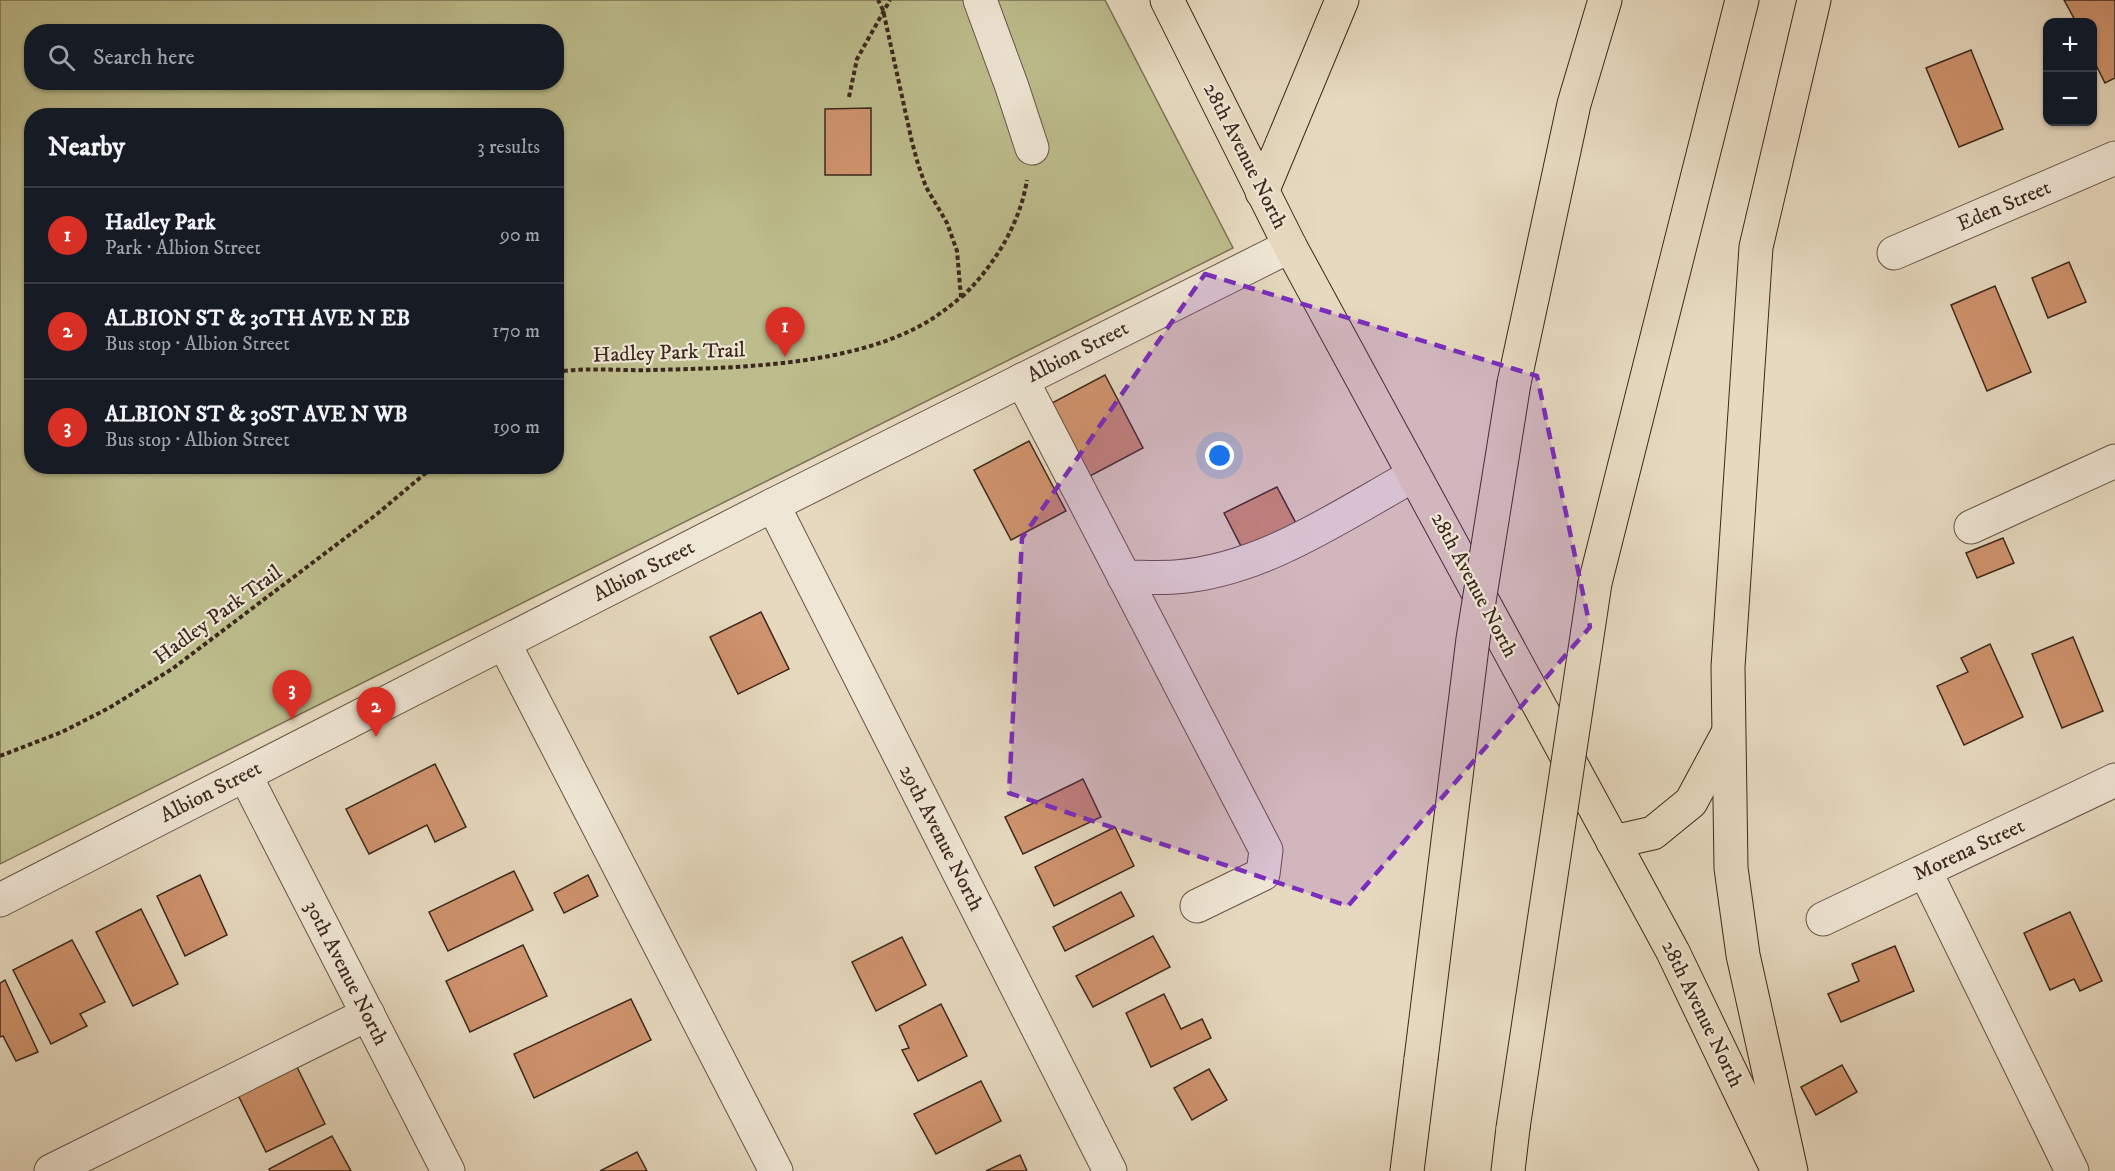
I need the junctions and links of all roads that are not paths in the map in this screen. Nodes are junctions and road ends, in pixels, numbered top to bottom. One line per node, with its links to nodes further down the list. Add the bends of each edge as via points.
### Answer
1 (980, 0): 7 (street)
2 (1167, 0): 9 (main road, 28th Avenue North)
3 (1342, 0): 9 (main road)
4 (1605, 0): 33 (main road, bridge, via 1574,104 1514,383 1473,639)
5 (1742, 0): 34 (main road, bridge, via 1595,583)
6 (1814, 0): 19 (main road, via 1756,247 1728,667)
7 (1032, 148)
8 (2115, 158): 11 (street, Eden Street)
9 (1262, 192): 10 (main road, 28th Avenue North)
10 (1290, 246): 12 (street, Albion Street); 14 (main road, 28th Avenue North)
11 (1893, 253)
12 (1022, 380): 15 (street, Albion Street); 17 (street)
13 (2115, 461): 16 (street)
14 (1414, 475): 17 (street, via 1268,554 1217,570 1175,577); 22 (main road, 28th Avenue North)
15 (773, 505): 18 (street, Albion Street); 32 (street, 29th Avenue North)
16 (1971, 527)
17 (1124, 577): 25 (street, via 1266,850 1263,874)
18 (504, 643): 20 (street, Albion Street); 31 (street)
19 (1729, 731): 22 (main road, via 1691,802 1653,833); 36 (main road, via 1731,868 1743,955)
20 (245, 775): 24 (street, Albion Street); 27 (street, 30th Avenue North)
21 (2115, 780): 23 (street, Morena Street)
22 (1613, 842): 35 (main road, 28th Avenue North, via 1673,952)
23 (1925, 871): 26 (street, Morena Street); 37 (street)
24 (0, 900)
25 (1197, 906)
26 (1823, 919)
27 (368, 1014): 28 (street); 30 (street, 30th Avenue North)
28 (102, 1160): 29 (street)
29 (51, 1171)
30 (448, 1171)
31 (776, 1171)
32 (1110, 1171)
33 (1407, 1171)
34 (1508, 1171)
35 (1778, 1171)
36 (1791, 1171)
37 (2072, 1171)

